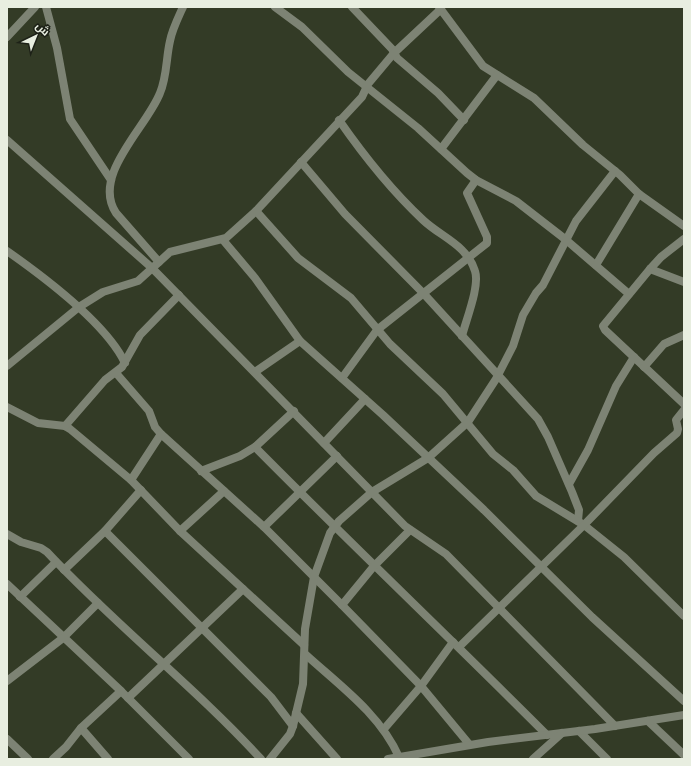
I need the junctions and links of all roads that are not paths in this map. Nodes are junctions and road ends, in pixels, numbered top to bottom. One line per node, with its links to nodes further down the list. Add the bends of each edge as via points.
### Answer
1 (36, 7): 7 (street)
2 (46, 7): 17 (street, via 57,48 70,120)
3 (183, 7): 17 (street, via 170,40 160,93 117,164)
4 (275, 7): 10 (street, via 302,27)
5 (352, 7): 8 (street)
6 (440, 8): 8 (street); 9 (street, via 479,61)
7 (7, 37)
8 (394, 53): 10 (street); 12 (street)
9 (497, 75): 12 (street); 16 (street, via 534,98 583,145)
10 (366, 87): 11 (street, via 362,97); 14 (street)
11 (339, 120): 15 (street); 26 (street, via 369,162 391,186 424,220 458,246)
12 (464, 120): 14 (street)
13 (7, 140): 29 (street)
14 (441, 149): 18 (street)
15 (301, 162): 20 (street); 32 (street, via 345,214)
16 (615, 170): 19 (street); 22 (street)
17 (111, 180): 27 (street, via 111,206)
18 (476, 180): 22 (street, via 510,197); 26 (street, via 466,193 488,240)
19 (639, 194): 21 (street); 28 (street)
20 (256, 211): 24 (street); 36 (street, via 298,258 351,298)
21 (684, 226)
22 (565, 239): 28 (street); 46 (street, via 543,285 523,315 513,346)
23 (684, 239): 30 (street)
24 (223, 240): 27 (street, via 176,249); 39 (street, via 255,278)
25 (7, 251): 35 (street)
26 (468, 258): 32 (street); 38 (street, via 474,270 475,284)
27 (159, 262): 29 (street)
28 (596, 265): 33 (street)
29 (152, 268): 34 (street); 35 (street, via 134,284 103,292)
30 (650, 269): 31 (street); 33 (street)
31 (684, 282)
32 (424, 294): 36 (street); 38 (street)
33 (628, 294): 40 (street, via 603,326)
34 (179, 295): 41 (street, via 140,335); 44 (street)
35 (79, 307): 41 (street, via 117,348); 42 (street)
36 (377, 330): 47 (street); 53 (street)
37 (684, 335): 43 (street, via 664,344)
38 (462, 336): 46 (street)
39 (300, 341): 44 (street); 47 (street)
40 (634, 357): 43 (street); 62 (street, via 616,386 588,450)
41 (125, 363): 45 (street)
42 (7, 366)
43 (644, 367): 49 (street)
44 (255, 372): 52 (street)
45 (116, 373): 54 (street, via 102,383); 55 (street, via 149,411 155,427)
46 (498, 376): 53 (street); 62 (street, via 540,423)
47 (342, 378): 48 (street)
48 (365, 399): 56 (street); 59 (street)
49 (684, 404)
50 (7, 407): 54 (street, via 38,423)
51 (684, 410): 67 (street, via 676,420 677,433)
52 (294, 411): 56 (street); 57 (street)
53 (468, 422): 59 (street); 67 (street, via 493,454 513,470 536,496)
54 (65, 426): 61 (street)
55 (161, 434): 60 (street); 61 (street)
56 (324, 443): 58 (street)
57 (255, 447): 60 (street, via 240,456); 65 (street)
58 (337, 456): 65 (street); 66 (street)
59 (428, 458): 66 (street); 76 (street)
60 (201, 470): 64 (street)
61 (131, 480): 63 (street)
62 (569, 484): 67 (street)
63 (141, 490): 71 (street); 72 (street)
64 (224, 491): 68 (street); 72 (street)
65 (299, 492): 68 (street); 69 (street)
66 (372, 492): 69 (street); 70 (street)
67 (581, 523): 76 (street); 85 (street, via 630,562)
68 (264, 527): 78 (street)
69 (334, 527): 75 (street); 78 (street, via 328,536)
70 (410, 530): 75 (street); 84 (street, via 446,554)
71 (105, 531): 77 (street); 86 (street)
72 (180, 531): 80 (street)
73 (7, 534): 74 (street, via 44,550)
74 (56, 562): 77 (street); 81 (street)
75 (374, 566): 83 (street); 89 (street)
76 (542, 567): 84 (street); 96 (street, via 592,617)
77 (64, 570): 82 (street)
78 (314, 577): 83 (street); 88 (street)
79 (7, 584): 81 (street)
80 (243, 589): 86 (street); 88 (street)
81 (20, 597): 87 (street)
82 (98, 603): 87 (street); 91 (street)
83 (342, 605): 93 (street)
84 (498, 608): 89 (street); 101 (street)
85 (684, 616)
86 (202, 628): 91 (street); 100 (street, via 271,696)
87 (63, 638): 92 (street); 94 (street)
88 (304, 644): 90 (street)
89 (456, 645): 93 (street); 106 (street)
90 (305, 654): 97 (street, via 303,684); 103 (street)
91 (164, 663): 95 (street); 116 (street, via 232,727)
92 (7, 681)
93 (421, 686): 103 (street); 108 (street)
94 (121, 691): 95 (street); 102 (street)
95 (128, 698): 115 (street)
96 (684, 701)
97 (296, 712): 100 (street); 118 (street)
98 (684, 715): 99 (street)
99 (648, 721): 101 (street); 109 (street)
100 (293, 726): 117 (street, via 290,734)
101 (615, 726): 104 (street)
102 (81, 728): 113 (street); 114 (street)
103 (384, 729): 110 (street)
104 (579, 731): 105 (street); 121 (street)
105 (562, 733): 106 (street); 120 (street)
106 (547, 735): 108 (street)
107 (7, 739): 112 (street)
108 (469, 744): 111 (street)
109 (684, 755)
110 (399, 757): 111 (street); 119 (street)
111 (418, 757)
112 (28, 759)
113 (53, 759)
114 (108, 759)
115 (188, 759)
116 (261, 759)
117 (270, 759)
118 (337, 759)
119 (388, 759)
120 (533, 759)
121 (607, 759)

